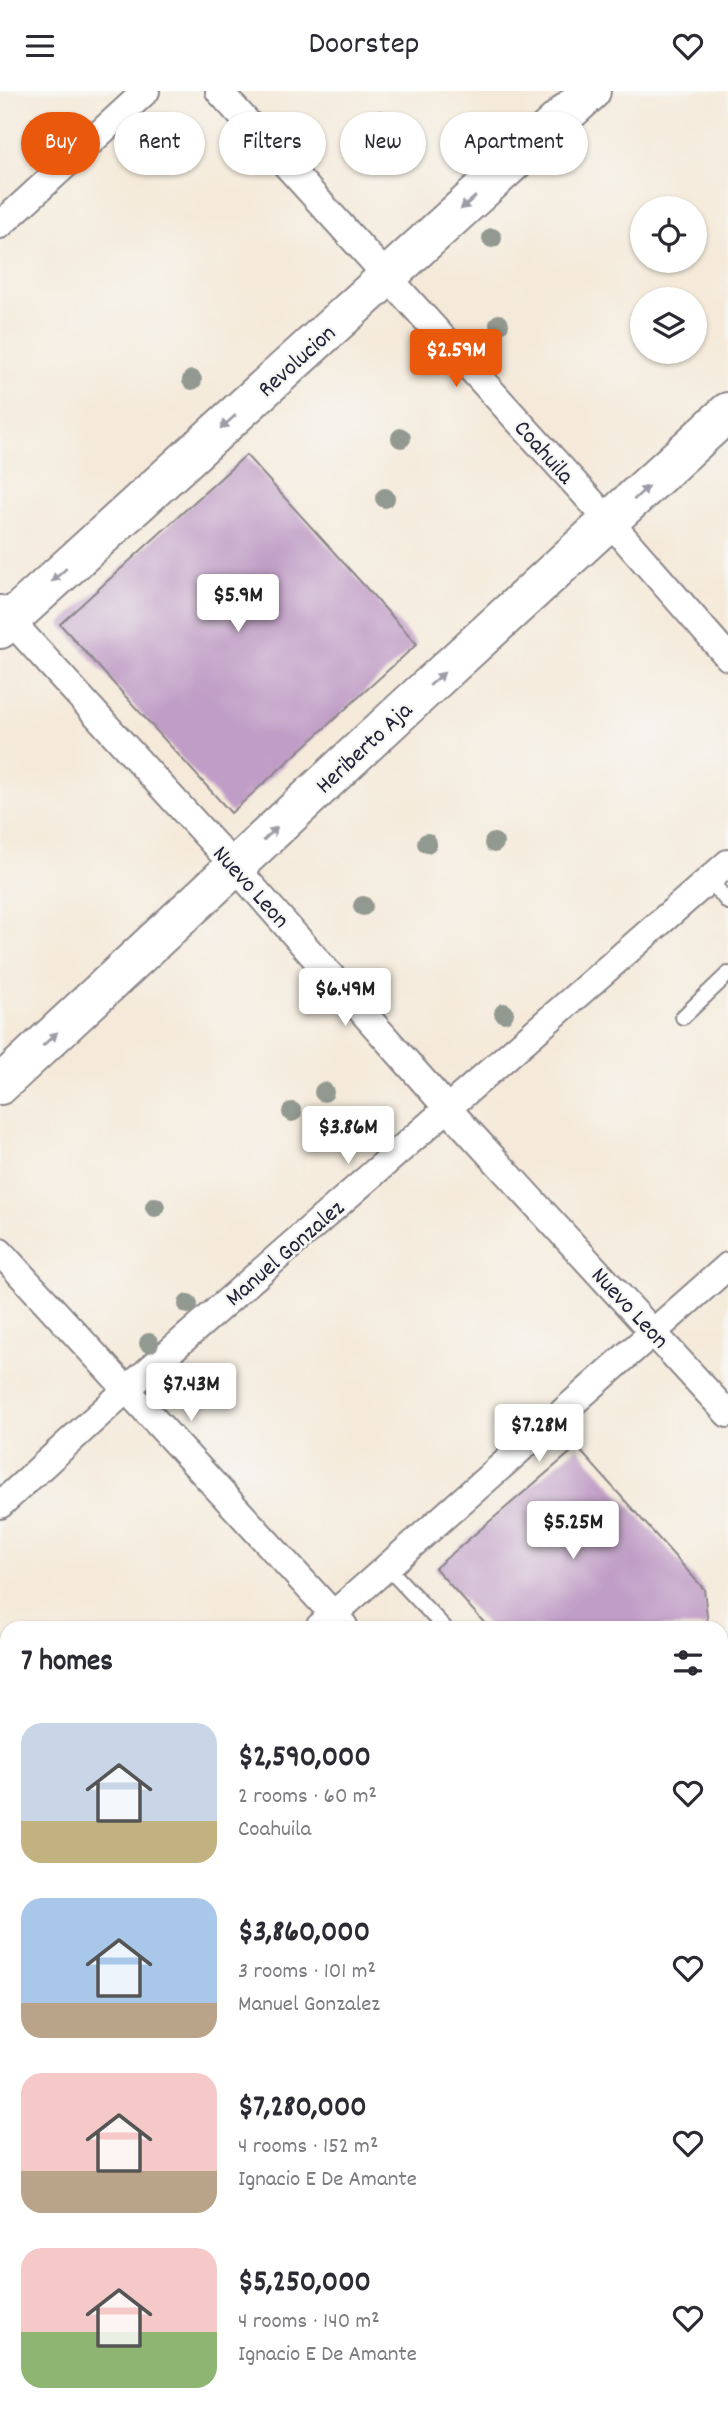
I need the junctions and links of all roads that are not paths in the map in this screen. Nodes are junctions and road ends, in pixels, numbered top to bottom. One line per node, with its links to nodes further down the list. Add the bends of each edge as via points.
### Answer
1 (146, 91): 4 (street)
2 (219, 91): 5 (street, Coahuila)
3 (591, 91): 5 (main road, Revolucion, one-way to 5)
4 (0, 225)
5 (386, 277): 7 (street, Coahuila); 8 (main road, Revolucion, one-way to 8)
6 (728, 412): 7 (main road, Heriberto Aja, one-way to 6)
7 (610, 522): 9 (street, Coahuila); 10 (main road, Heriberto Aja, one-way to 7)
8 (3, 619): 10 (street, Nuevo Leon)
9 (728, 657)
10 (235, 867): 15 (main road, Heriberto Aja, one-way to 10); 16 (street, Nuevo Leon)
11 (719, 871): 12 (lane); 16 (street, Manuel Gonzalez)
12 (728, 902)
13 (728, 974): 14 (lane)
14 (683, 1017)
15 (0, 1085)
16 (449, 1110): 19 (street, Nuevo Leon); 20 (street, Manuel Gonzalez)
17 (0, 1252): 20 (street)
18 (728, 1266): 19 (street)
19 (654, 1332): 21 (street, Nuevo Leon); 23 (street)
20 (127, 1389): 22 (street, Manuel Gonzalez); 24 (street)
21 (728, 1413)
22 (0, 1505)
23 (387, 1567): 25 (street); 26 (lane)
24 (330, 1621)
25 (334, 1621)
26 (438, 1621)

